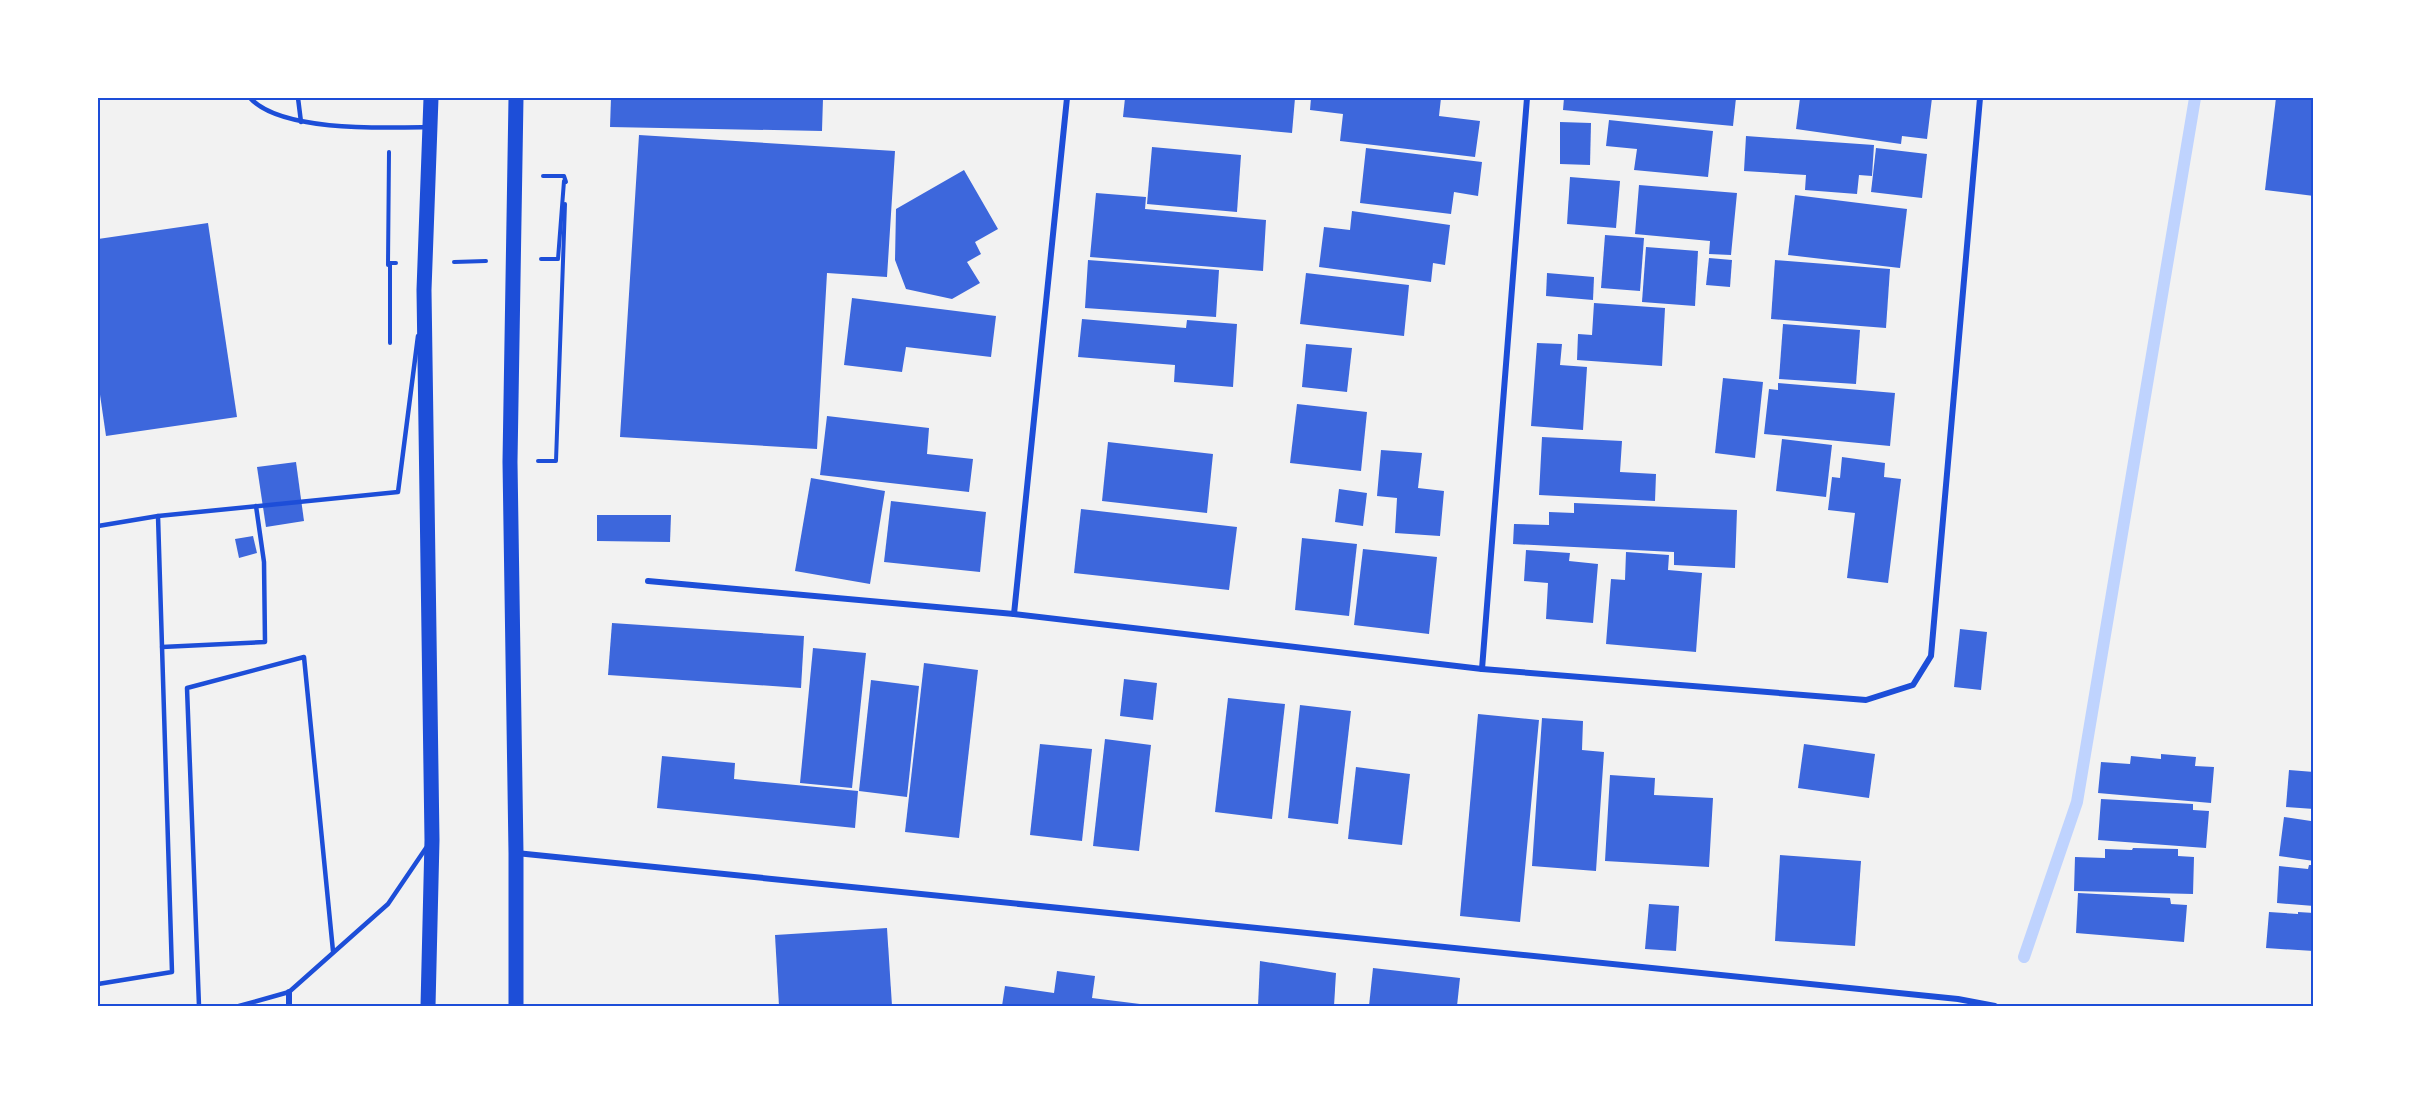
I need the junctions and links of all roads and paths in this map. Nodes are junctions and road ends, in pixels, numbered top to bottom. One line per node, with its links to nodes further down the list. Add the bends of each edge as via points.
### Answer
1 (250, 98): 8 (lane, via 259,107)
2 (298, 98): 8 (lane)
3 (431, 98): 9 (main road)
4 (516, 98): 16 (main road)
5 (1067, 98): 21 (street)
6 (1527, 98): 23 (street)
7 (1980, 98): 23 (street, via 1931,656 1913,685 1866,700)
8 (301, 123): 10 (lane)
9 (431, 127): 10 (lane); 15 (main road)
10 (389, 128): 14 (path, via 389,319 390,263)
11 (536, 260): 16 (path, via 558,259 565,181 556,460)
12 (491, 261): 13 (path)
13 (446, 262)
14 (401, 263)
15 (424, 290): 17 (lane, via 398,492); 24 (main road)
16 (510, 462): 25 (main road)
17 (256, 506): 18 (lane); 22 (lane, via 264,562 265,642)
18 (158, 516): 19 (lane); 22 (lane)
19 (98, 526)
20 (648, 581): 21 (street)
21 (1014, 614): 23 (street)
22 (162, 647): 27 (lane, via 172,972)
23 (1482, 669)
24 (432, 840): 26 (lane, via 388,904); 32 (main road)
25 (516, 853): 33 (main road); 34 (street, via 1958,999)
26 (333, 951): 28 (lane); 29 (lane, via 304,657 187,688)
27 (98, 984)
28 (289, 992): 30 (lane); 31 (street)
29 (199, 1006)
30 (239, 1006)
31 (289, 1006)
32 (428, 1006)
33 (516, 1006)
34 (1995, 1006)

